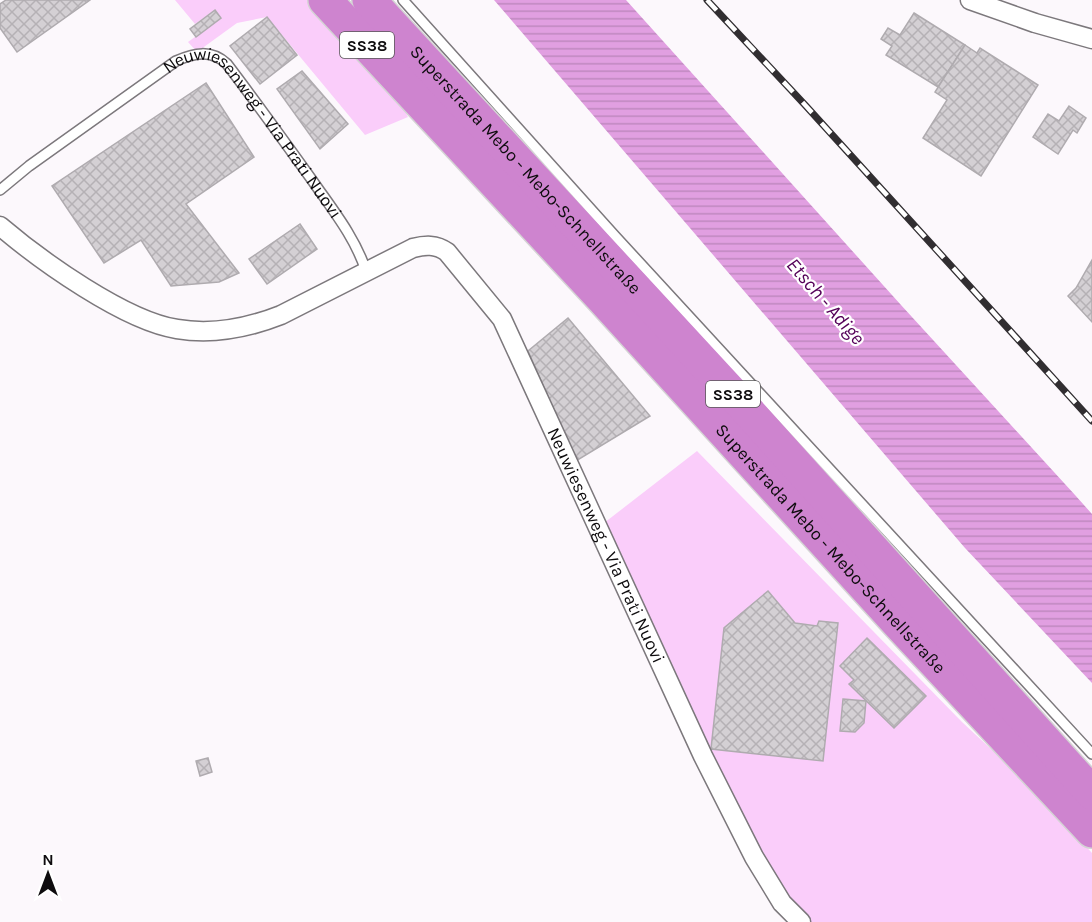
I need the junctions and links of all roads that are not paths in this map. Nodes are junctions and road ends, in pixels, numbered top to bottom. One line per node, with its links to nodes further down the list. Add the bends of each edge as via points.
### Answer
1 (325, 0): 11 (highway, Superstrada Mebo - Mebo-Schnellstraße / SS38)
2 (369, 0): 10 (highway, Superstrada Mebo - Mebo-Schnellstraße / SS38, via 722,382)
3 (403, 0): 9 (lane)
4 (970, 0): 5 (street)
5 (1092, 39)
6 (0, 189): 8 (lane, Neuwiesenweg - Via Prati Nuovi, via 176,61 210,53 227,64 283,139 346,229)
7 (0, 226): 8 (street, Neuwiesenweg - Via Prati Nuovi, via 49,264 104,298 138,317 177,329 213,331 262,323)
8 (366, 271): 12 (street, Neuwiesenweg - Via Prati Nuovi, via 413,248 440,247 502,319 703,756 754,857 782,903)
9 (1092, 754)
10 (1092, 793)
11 (1092, 831)
12 (801, 922)

